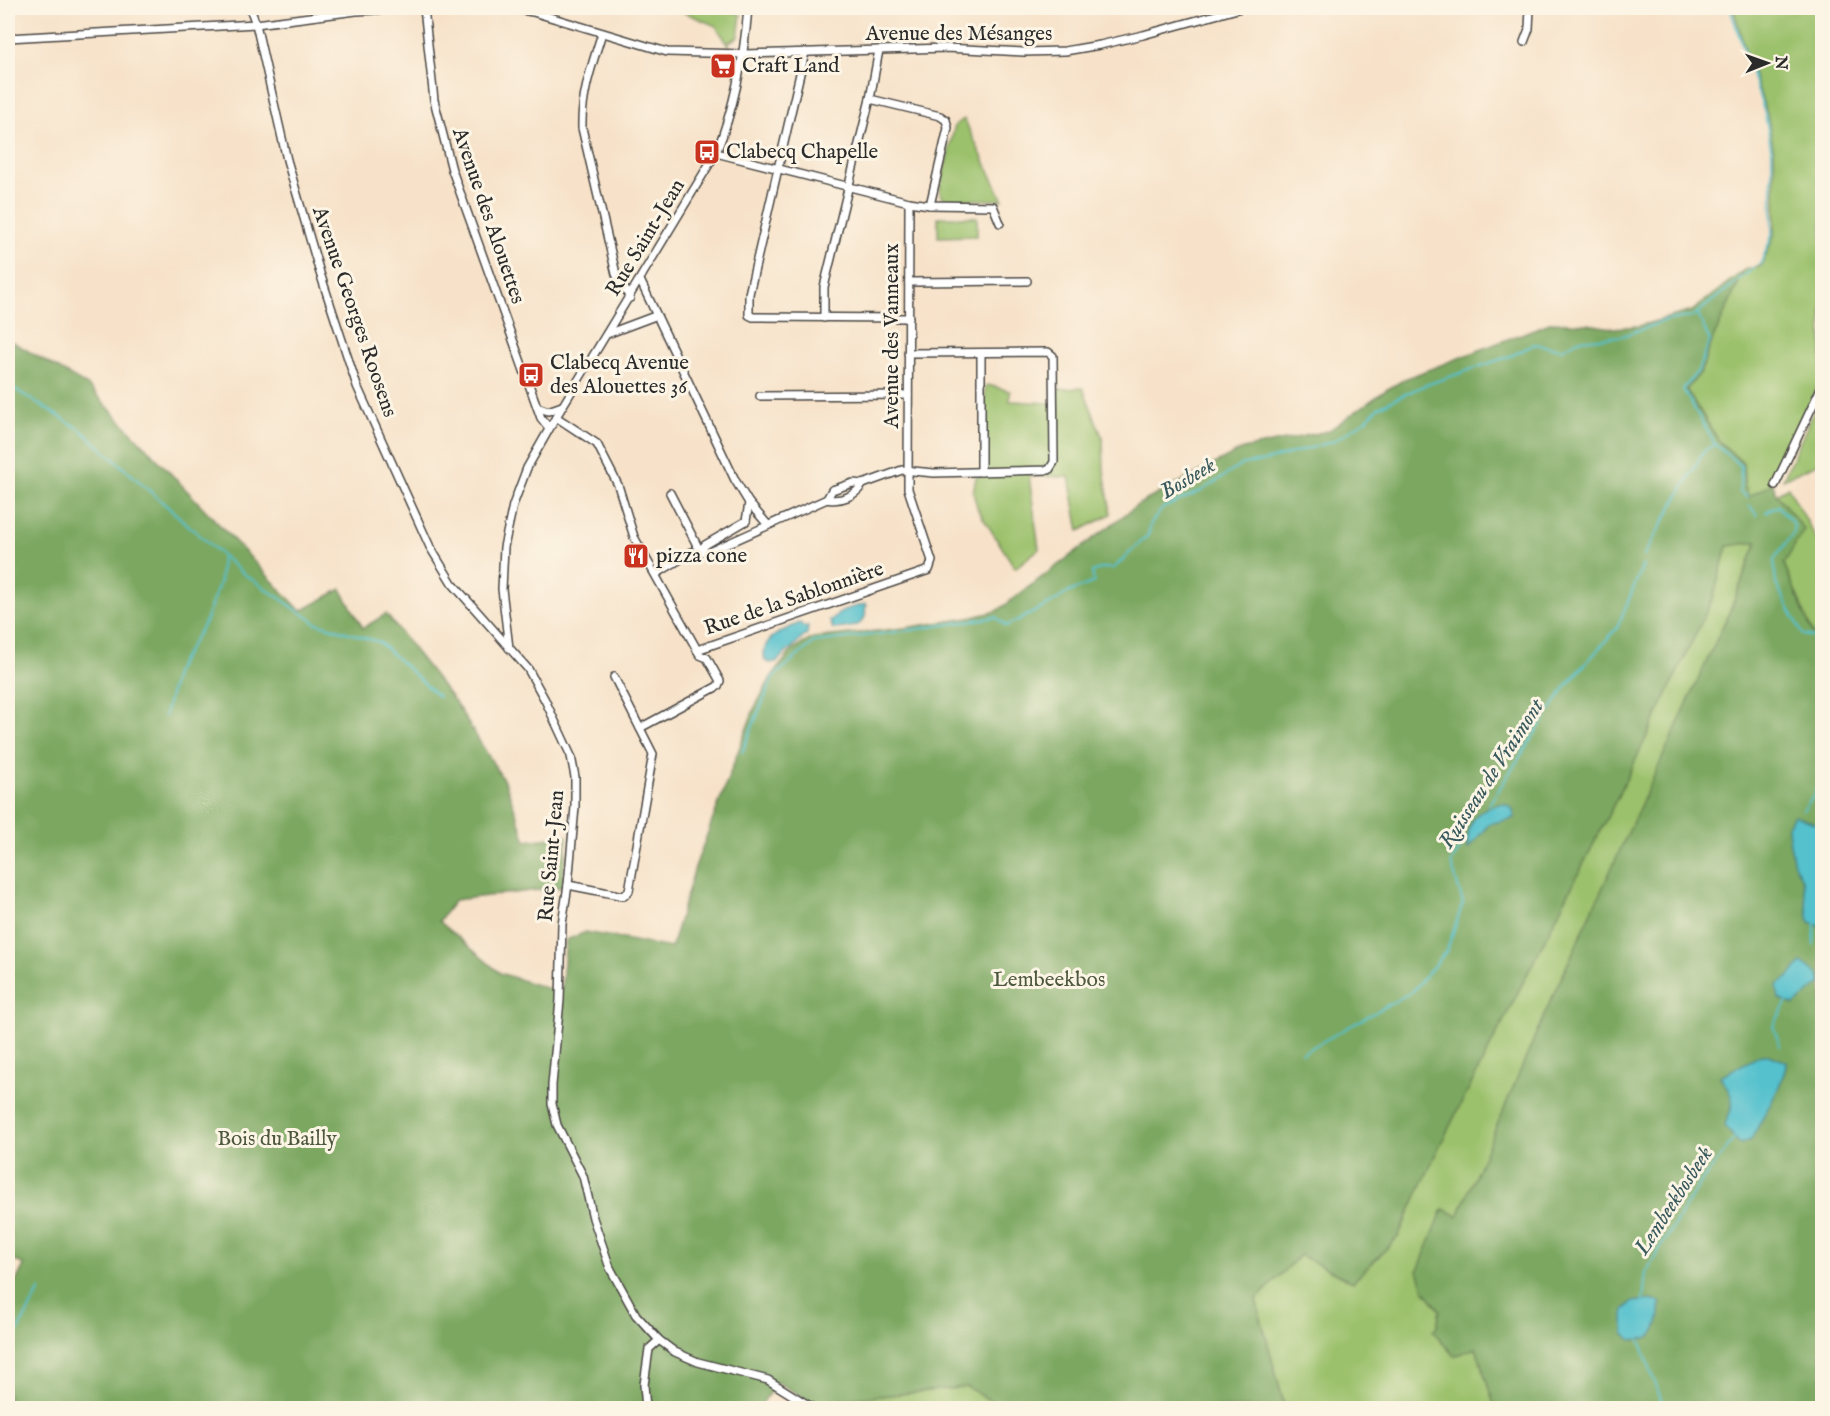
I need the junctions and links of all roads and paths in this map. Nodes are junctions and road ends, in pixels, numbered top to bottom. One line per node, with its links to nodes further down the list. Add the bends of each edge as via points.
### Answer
1 (250, 8): 9 (street, Avenue Georges Roosens)
2 (412, 8): 8 (street)
3 (424, 8): 37 (street, Avenue des Alouettes, via 434,100 452,170)
4 (509, 8): 10 (street, Avenue des Mésanges)
5 (748, 8): 15 (street, Rue Saint-Jean)
6 (1241, 8): 13 (street, Avenue des Mésanges, via 1065,51)
7 (1530, 8): 12 (street, via 1530,28)
8 (356, 9): 9 (street)
9 (256, 24): 11 (street); 50 (street, Avenue Georges Roosens, via 304,219 361,394 442,568)
10 (602, 33): 15 (street, Avenue des Mésanges, via 667,52); 26 (street, via 586,85 582,128 615,274)
11 (8, 38)
12 (1524, 42)
13 (879, 50): 14 (street, Avenue des Mésanges); 16 (street)
14 (805, 52): 15 (street, Avenue des Mésanges); 18 (street)
15 (744, 54): 17 (street, Rue Saint-Jean, via 728,124)
16 (870, 99): 19 (street); 21 (street, via 946,120 948,128)
17 (716, 153): 18 (street); 23 (street, Rue Saint-Jean)
18 (778, 170): 19 (street); 28 (street, via 749,294 749,315)
19 (848, 186): 20 (street); 28 (street, via 824,287)
20 (909, 202): 21 (street); 25 (street, Avenue des Vanneaux)
21 (930, 205): 22 (street, via 993,206)
22 (1000, 222)
23 (640, 280): 26 (street, Rue Saint-Jean); 27 (street)
24 (1027, 281): 25 (street)
25 (909, 282): 29 (street, Avenue des Vanneaux)
26 (630, 298): 30 (street, Rue Saint-Jean)
27 (656, 316): 30 (street); 44 (street)
28 (824, 318): 29 (street)
29 (909, 318): 31 (street, Avenue des Vanneaux)
30 (607, 334): 36 (street, Rue Saint-Jean)
31 (908, 353): 32 (street); 34 (street, Avenue des Vanneaux)
32 (981, 353): 41 (street); 41 (street, via 1048,352 1053,356 1054,462 1048,470)
33 (1822, 386): 42 (street)
34 (908, 395): 35 (street); 40 (street, Avenue des Vanneaux)
35 (760, 396)
36 (562, 406): 37 (street, via 548,411); 38 (street, Rue Saint-Jean)
37 (537, 407): 39 (street, Avenue des Alouettes)
38 (556, 417): 39 (street, Rue Saint-Jean); 49 (street, via 597,444 618,485 634,537)
39 (549, 428): 50 (street, Rue Saint-Jean, via 527,468 507,527 502,589)
40 (908, 470): 41 (street); 46 (street, via 863,484 857,493 827,500); 51 (street, Rue de la Sablonnière, via 909,494 932,561 929,570)
41 (981, 472)
42 (1775, 485)
43 (670, 493): 48 (street)
44 (749, 503): 45 (street); 46 (street)
45 (746, 521): 47 (street); 48 (street)
46 (768, 525): 47 (street)
47 (752, 533): 48 (street, via 709,552)
48 (700, 551): 49 (street)
49 (656, 574): 51 (street)
50 (509, 648): 54 (street, Rue Saint-Jean, via 528,669 571,756 575,807)
51 (697, 650): 53 (street, Rue de la Sablonnière, via 707,658 720,681 718,686)
52 (614, 677): 53 (street)
53 (640, 728): 54 (street, via 653,754 629,891 624,896)
54 (568, 885): 55 (street, Rue Saint-Jean, via 562,924 552,1104 557,1125 584,1176 610,1268 642,1323)
55 (659, 1340): 56 (street, via 649,1349 644,1385); 57 (street, Rue Saint-Jean, via 698,1362 760,1377)
56 (646, 1408)
57 (813, 1408)

